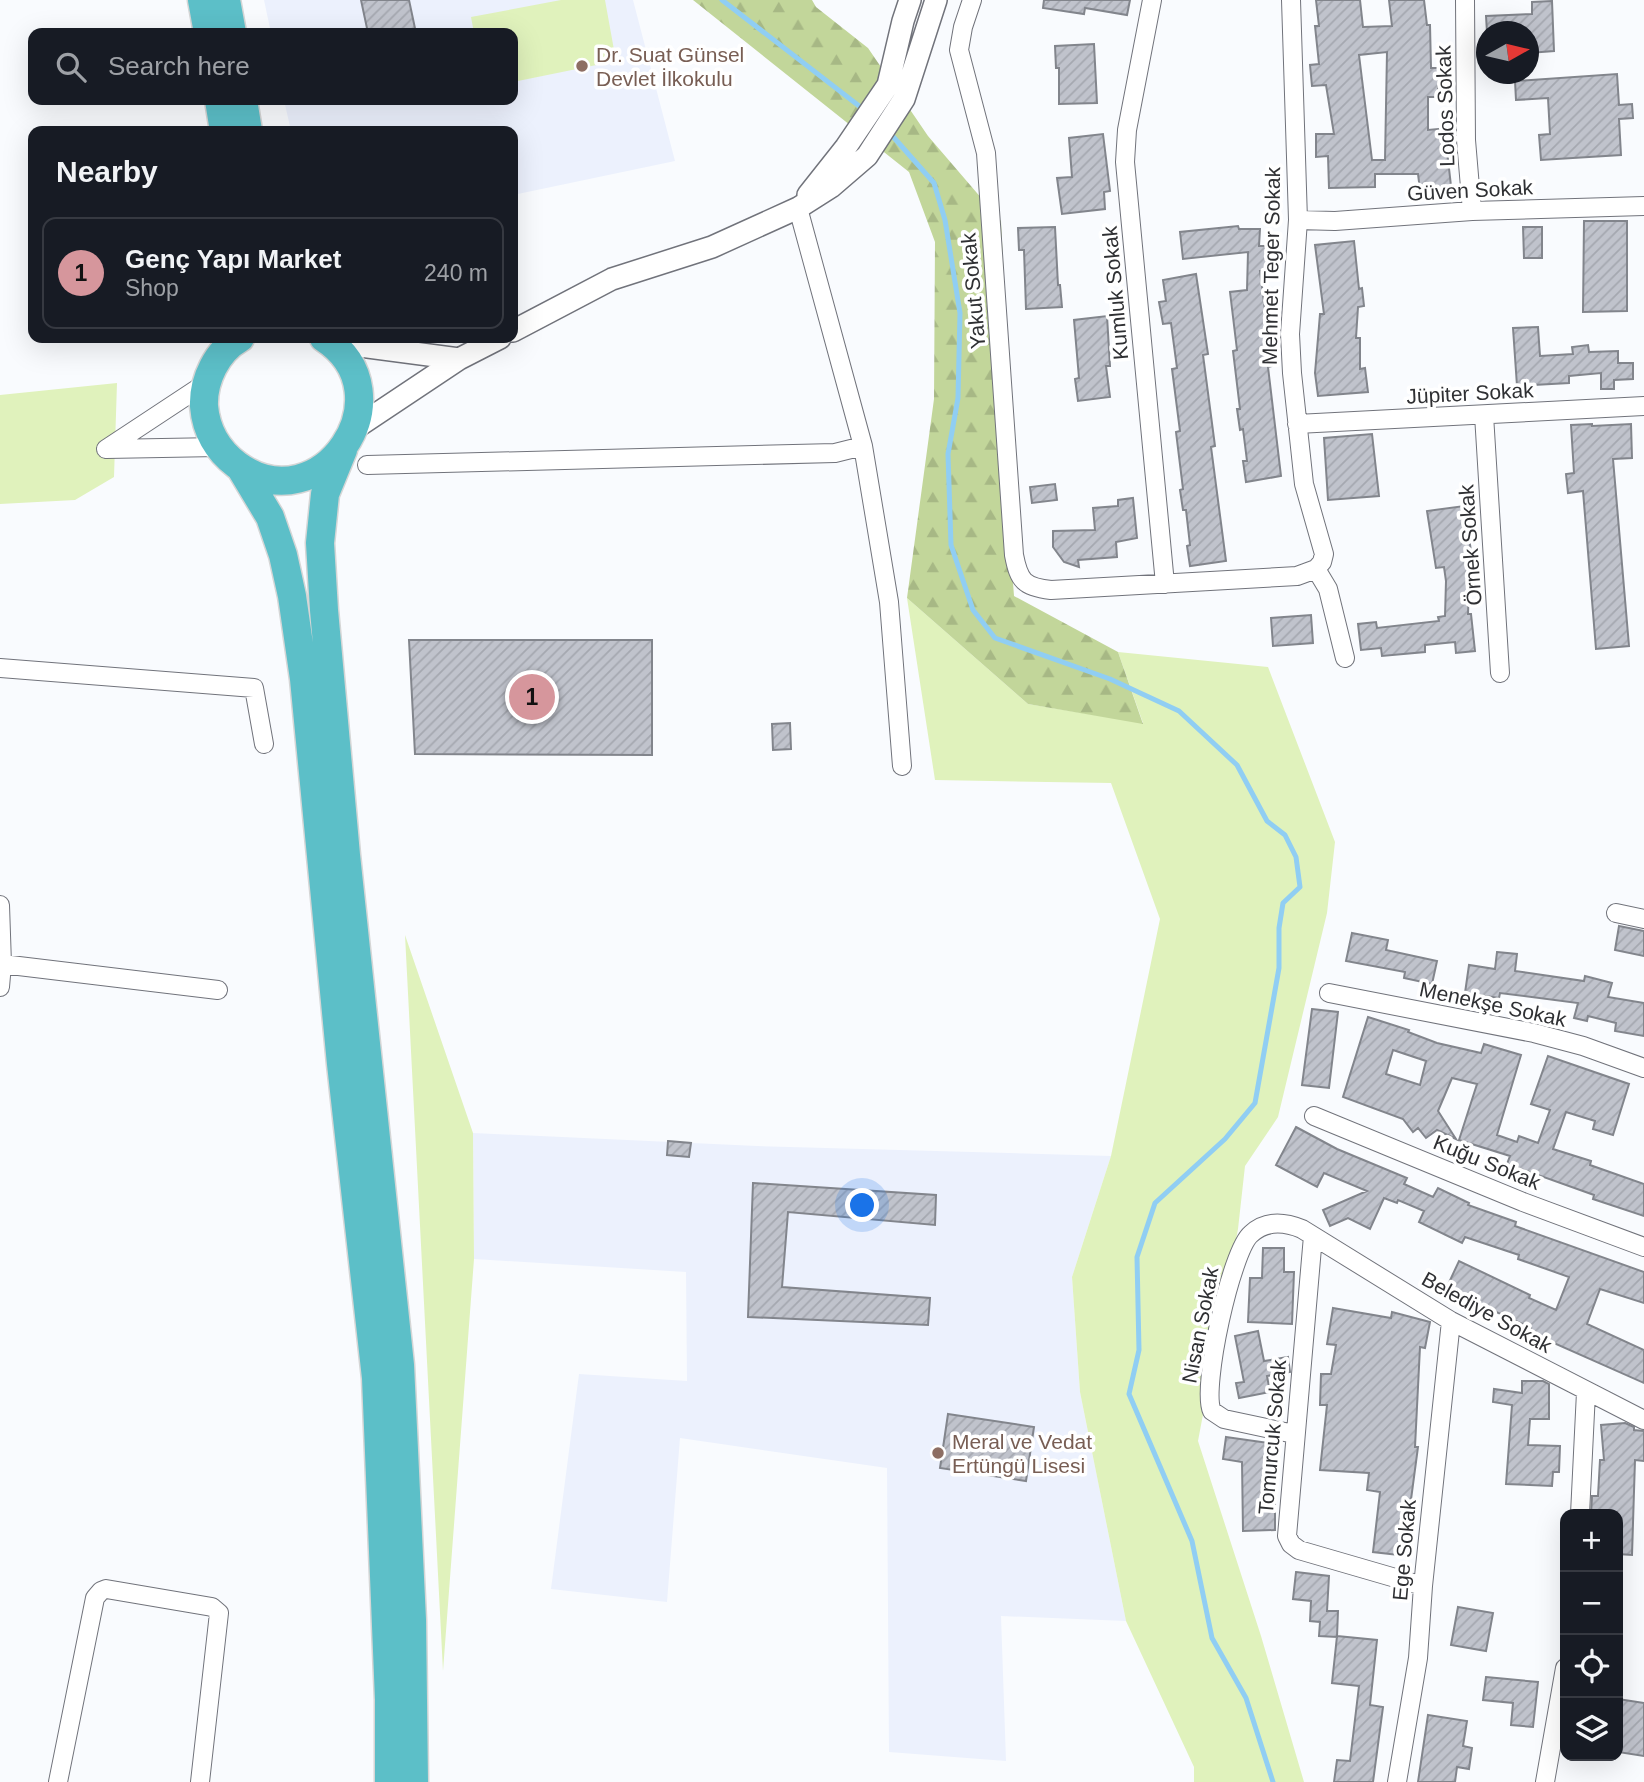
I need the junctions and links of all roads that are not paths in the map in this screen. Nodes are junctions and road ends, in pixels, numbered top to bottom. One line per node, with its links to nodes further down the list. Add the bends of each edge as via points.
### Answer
1 (202, 0): 9 (highway)
2 (226, 0): 10 (highway)
3 (910, 0): 11 (street, via 902,21)
4 (936, 0): 11 (street)
5 (972, 0): 35 (street, Yakut Sokak, via 960,50 986,153 1017,572 1035,588 1051,590)
6 (1152, 0): 35 (street, Kumluk Sokak, via 1125,162)
7 (1291, 0): 19 (street, Mehmet Teger Sokak)
8 (1465, 0): 18 (street, Lodos Sokak, via 1466,140)
9 (207, 28)
10 (231, 28)
11 (896, 92): 17 (street); 17 (street, via 867,156)
12 (220, 105): 14 (highway)
13 (244, 105): 15 (highway)
14 (222, 126)
15 (247, 126)
16 (1644, 206): 18 (street, Güven Sokak)
17 (798, 208): 20 (street, via 712,247 612,279); 30 (street)
18 (1472, 211): 19 (street, Güven Sokak)
19 (1298, 220): 29 (street, Mehmet Teger Sokak, via 1290,334)
20 (518, 328)
21 (234, 343): 26 (highway)
22 (330, 343): 32 (highway, via 346,360 356,382)
23 (348, 343): 25 (street)
24 (490, 343): 25 (street)
25 (458, 359): 32 (street)
26 (215, 360): 31 (highway, via 204,405); 31 (street, via 106,449)
27 (1644, 407): 28 (street, Jüpiter Sokak)
28 (1484, 415): 29 (street, Jüpiter Sokak); 38 (street, Örnek Sokak)
29 (1297, 424): 34 (street, Mehmet Teger Sokak, via 1307,498 1324,554)
30 (863, 446): 32 (street, via 835,453); 40 (street, via 889,603)
31 (218, 447): 33 (highway)
32 (355, 448): 33 (highway, via 299,478 273,480); 62 (highway, via 325,494 320,543 345,845 400,1365)
33 (240, 467): 61 (highway, via 270,517 283,555 304,679 376,1378)
34 (1316, 569): 35 (street, via 1297,576); 36 (street, via 1328,589)
35 (1165, 584)
36 (1345, 658)
37 (0, 668): 39 (street, via 254,688)
38 (1500, 673)
39 (264, 744)
40 (902, 766)
41 (0, 905): 44 (street)
42 (1616, 913): 43 (street)
43 (1644, 919)
44 (2, 964): 45 (street); 46 (street)
45 (0, 987)
46 (218, 990)
47 (1329, 993): 48 (street, Menekşe Sokak, via 1534,1033)
48 (1644, 1068)
49 (1314, 1116): 51 (street, Kuğu Sokak)
50 (1313, 1236): 52 (street, Belediye Sokak); 55 (street, Tomurcuk Sokak); 55 (street, Nisan Sokak, via 1292,1225 1274,1223 1246,1239 1229,1282 1208,1391 1210,1407 1220,1417)
51 (1644, 1247)
52 (1451, 1321): 53 (street, Belediye Sokak); 57 (street, Ege Sokak)
53 (1586, 1392): 54 (street, Belediye Sokak); 56 (street)
54 (1644, 1420)
55 (1294, 1434): 57 (street, Tomurcuk Sokak, via 1287,1530 1291,1544)
56 (1580, 1509)
57 (1423, 1586): 63 (street, Ege Sokak, via 1418,1658)
58 (1560, 1696): 64 (street)
59 (58, 1782): 60 (street, via 95,1598 106,1589 212,1607 219,1613)
60 (200, 1782)
61 (389, 1782)
62 (414, 1782)
63 (1397, 1782)
64 (1545, 1782)

